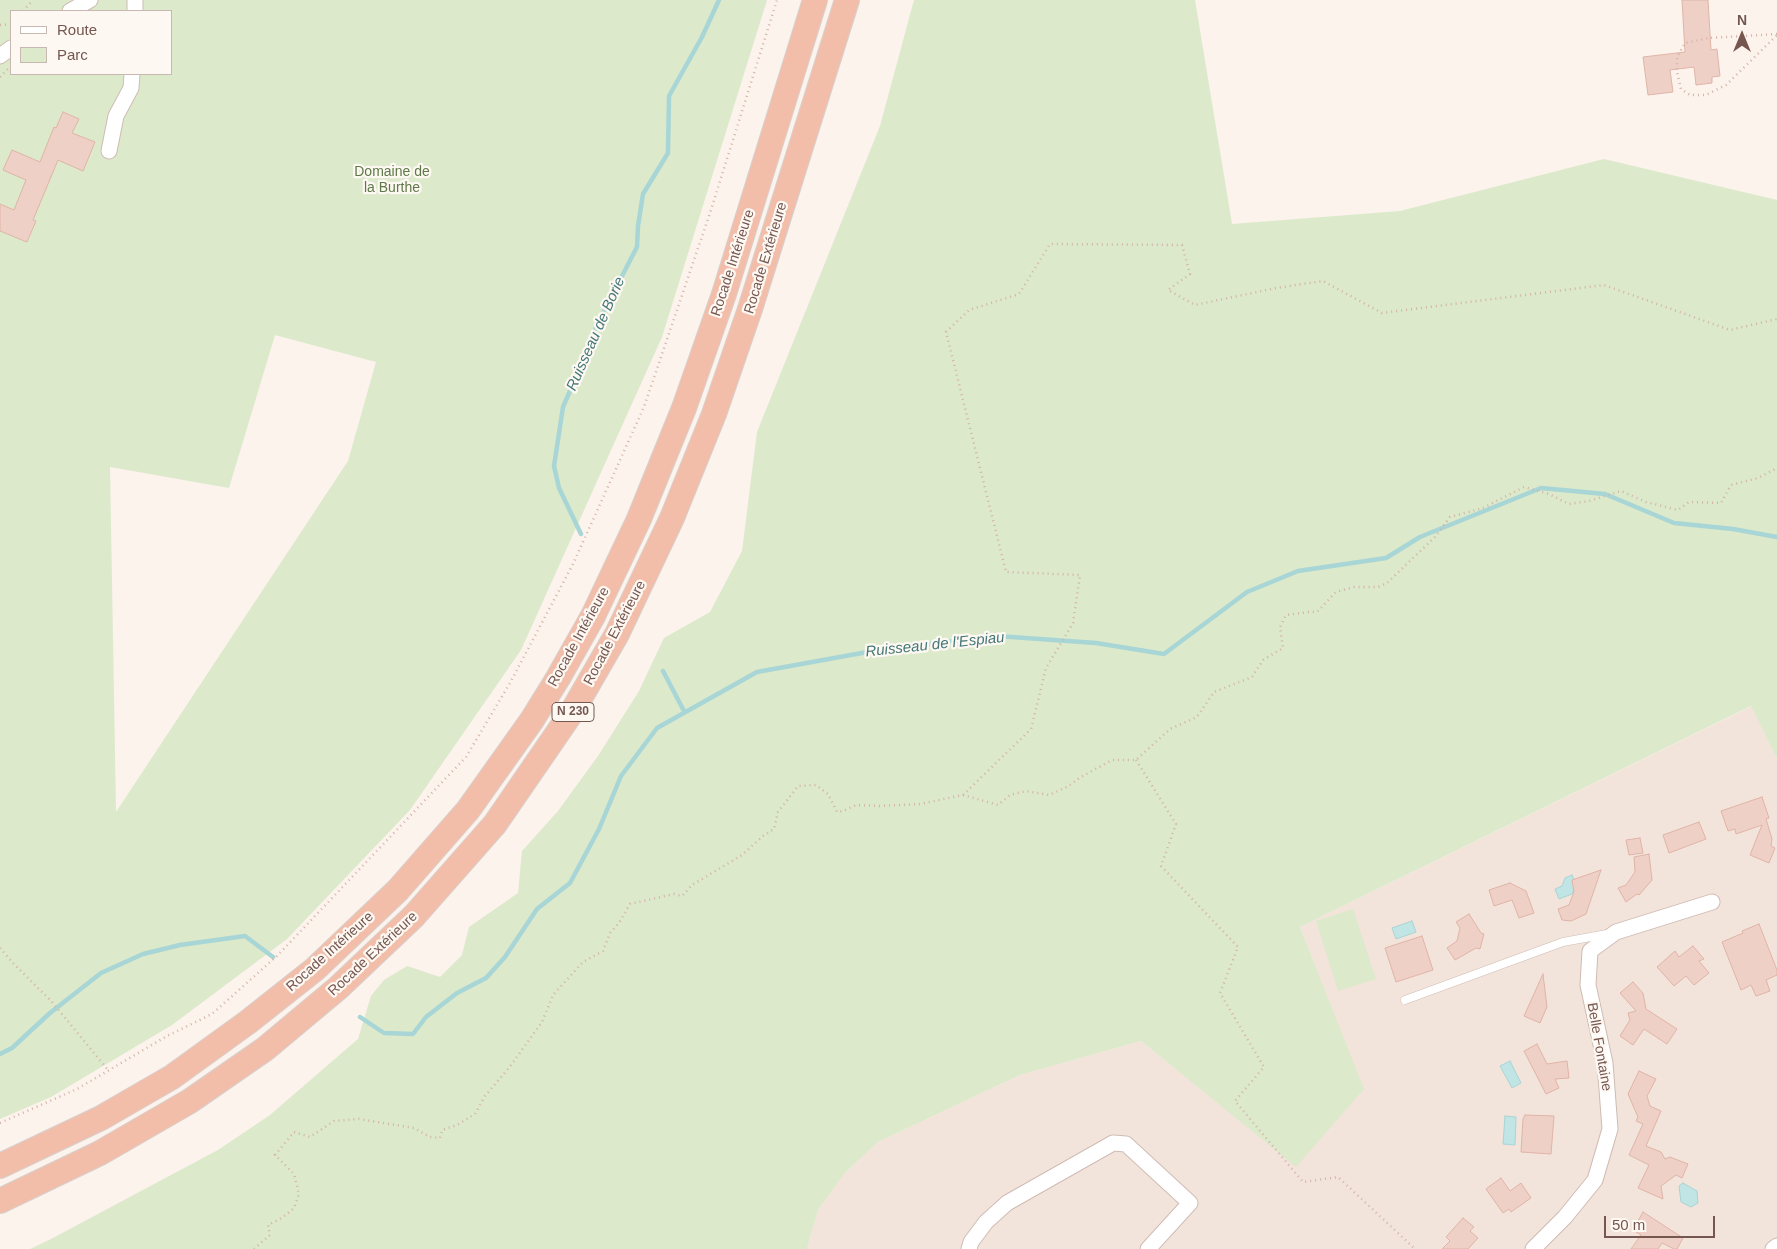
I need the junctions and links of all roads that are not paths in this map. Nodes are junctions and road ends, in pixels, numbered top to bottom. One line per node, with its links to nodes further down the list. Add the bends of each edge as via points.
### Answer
1 (90, 0): 4 (street)
2 (815, 0): 10 (highway, Rocade Intérieure / N 230, via 724,294 640,519 593,616 532,720 468,810 411,876 315,969 172,1076 101,1118)
3 (847, 0): 11 (highway, Rocade Extérieure / N 230, via 750,309 714,414 672,518 617,634 572,712 494,824 414,916 338,988 265,1049 190,1101 100,1153)
4 (72, 10)
5 (132, 75): 6 (street, via 131,88 116,116)
6 (109, 151)
7 (1712, 902): 8 (street, Belle Fontaine)
8 (1616, 932): 9 (lane, via 1563,942); 15 (street, Belle Fontaine, via 1590,951 1588,985 1605,1064 1610,1129 1595,1180 1565,1217)
9 (1405, 1000)
10 (0, 1166)
11 (0, 1202)
12 (1777, 1246): 16 (street)
13 (968, 1249): 14 (street, via 986,1222 1007,1203 1113,1143 1126,1144 1190,1203)
14 (1148, 1249)
15 (1532, 1249)
16 (1773, 1249)

